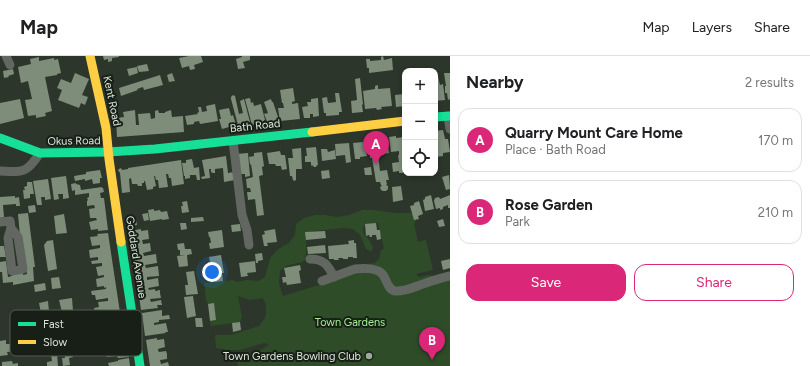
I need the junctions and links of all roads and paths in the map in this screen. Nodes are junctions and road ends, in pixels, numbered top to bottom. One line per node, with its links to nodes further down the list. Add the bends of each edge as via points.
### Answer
1 (6, 56): 3 (street)
2 (90, 56): 10 (main road, Kent Road, via 106,128)
3 (10, 65)
4 (449, 116): 5 (main road); 7 (street)
5 (438, 117)
6 (402, 121): 9 (main road, Bath Road)
7 (450, 129)
8 (0, 138): 11 (main road)
9 (233, 141): 10 (main road, Bath Road); 15 (street, via 242,215)
10 (108, 152): 11 (main road, Okus Road); 20 (main road, Goddard Avenue)
11 (40, 153): 12 (street, Okus Road, via 26,170)
12 (0, 171)
13 (0, 222): 14 (street, via 10,221)
14 (11, 228)
15 (249, 245)
16 (310, 260): 17 (street, via 314,259 327,265)
17 (334, 276): 18 (street, via 360,268 375,270 383,274 390,288 396,291); 19 (street)
18 (450, 276)
19 (322, 281)
20 (132, 310)
21 (139, 356): 22 (main road, Goddard Avenue)
22 (140, 366)

